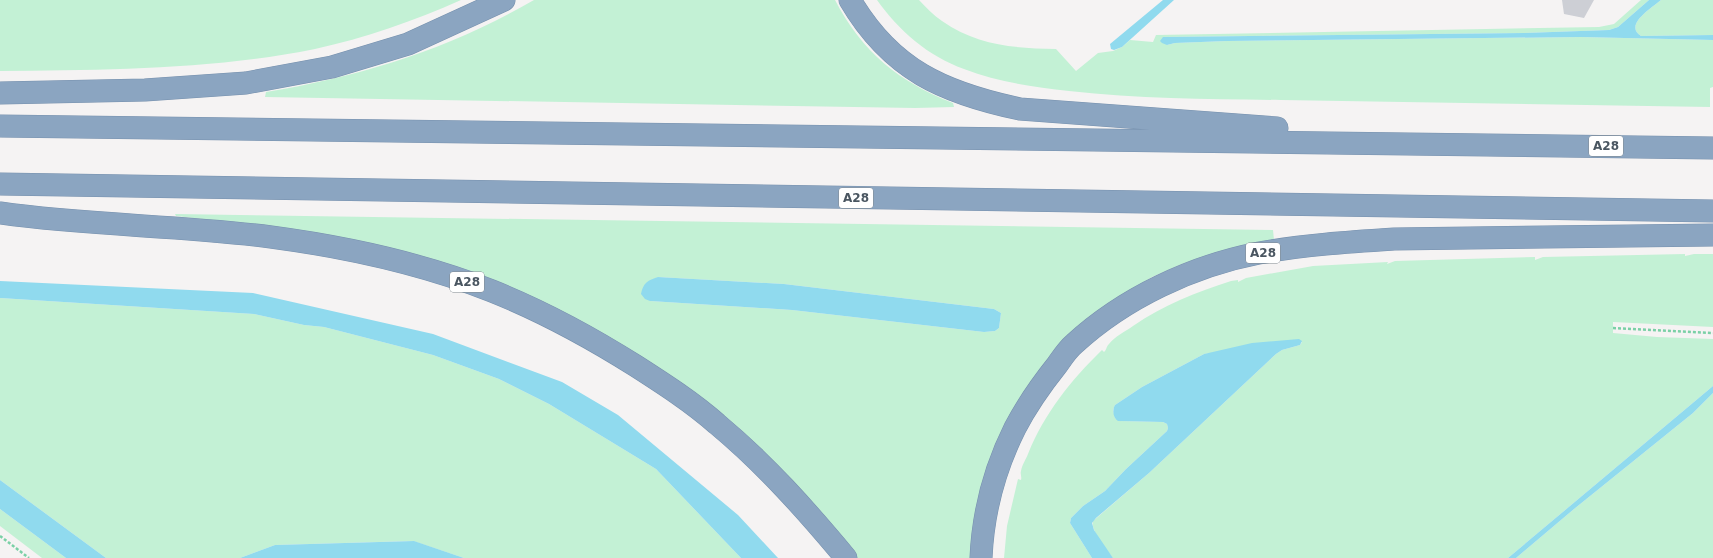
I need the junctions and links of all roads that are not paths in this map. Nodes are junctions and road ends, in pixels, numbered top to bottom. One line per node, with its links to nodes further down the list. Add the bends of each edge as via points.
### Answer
1 (504, 0): 3 (highway, via 408,44 332,67 246,83 145,90)
2 (850, 0): 5 (highway, A28, via 862,21 880,42 916,71 935,83 990,103 1020,109)
3 (0, 93)
4 (0, 126): 5 (highway, A28)
5 (1500, 144): 6 (highway, A28)
6 (1713, 148)
7 (0, 184): 8 (highway, A28)
8 (1713, 211)
9 (0, 213): 11 (highway, A28, via 46,220 226,231 303,241 412,264 492,291 608,348 699,410 776,478)
10 (1713, 235): 12 (highway, A28, via 1340,242 1257,254 1178,278 1136,299 1104,320 1073,345 1040,385 1025,409 998,465 989,500)
11 (846, 558)
12 (981, 558)

